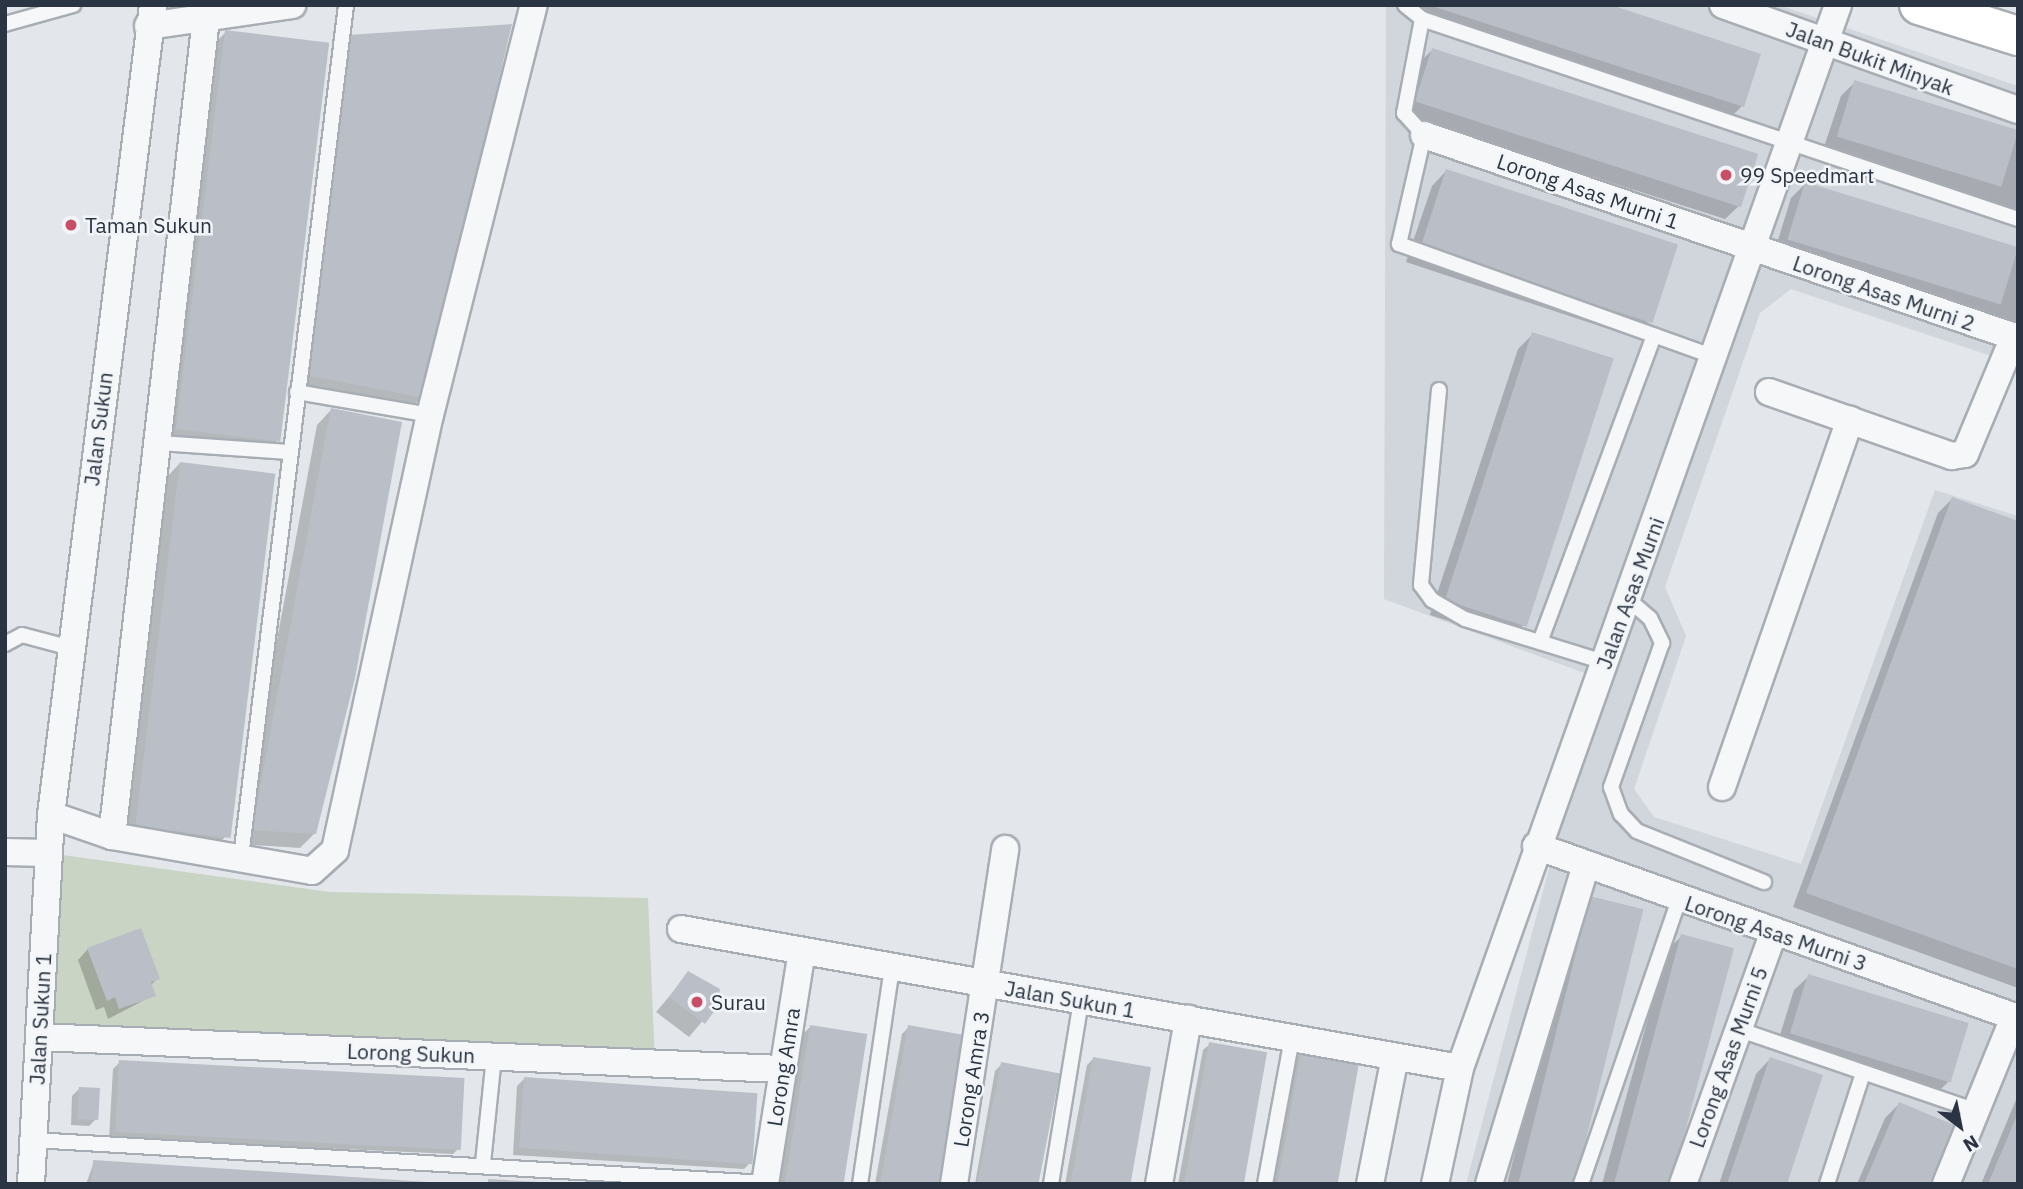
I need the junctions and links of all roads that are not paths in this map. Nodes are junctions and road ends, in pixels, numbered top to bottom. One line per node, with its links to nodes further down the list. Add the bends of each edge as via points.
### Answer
1 (73, 5): 12 (lane)
2 (292, 5): 10 (street)
3 (346, 5): 24 (lane)
4 (534, 5): 26 (street)
5 (1405, 5): 11 (lane)
6 (1723, 5): 14 (street, Jalan Bukit Minyak)
7 (1838, 5): 14 (street, Jalan Asas Murni)
8 (1919, 5): 13 (highway)
9 (150, 16): 10 (street); 33 (street, Jalan Sukun)
10 (206, 18): 28 (street)
11 (1422, 19): 16 (lane, via 1403,95 1404,113); 17 (lane)
12 (5, 24)
13 (2018, 36)
14 (1826, 42): 15 (street, Jalan Bukit Minyak); 17 (street, Jalan Asas Murni)
15 (2018, 110)
16 (1424, 135): 19 (street, Lorong Asas Murni 1); 20 (lane, via 1399,244)
17 (1788, 143): 18 (lane); 19 (street, Jalan Asas Murni)
18 (2018, 219)
19 (1751, 247): 21 (street, Lorong Asas Murni 2); 22 (street, Jalan Asas Murni)
20 (1654, 336): 22 (lane); 31 (lane)
21 (2016, 337): 27 (street, via 1965,454 1952,456)
22 (1712, 356): 30 (street, Jalan Asas Murni)
23 (1439, 390): 31 (lane, via 1421,585 1432,600 1465,619)
24 (297, 392): 26 (lane); 29 (lane)
25 (1769, 392): 27 (street)
26 (430, 415): 42 (street, via 335,850 312,872)
27 (1850, 420): 35 (street)
28 (160, 443): 29 (lane); 37 (street)
29 (289, 452): 42 (lane)
30 (1629, 600): 34 (street, Jalan Asas Murni); 44 (lane, via 1650,618 1662,643 1611,787 1621,814 1637,831)
31 (1540, 642): 34 (lane)
32 (5, 644): 33 (lane, via 22,635)
33 (71, 648): 36 (street, Jalan Sukun)
34 (1604, 662): 38 (street, Jalan Asas Murni)
35 (1723, 787)
36 (51, 815): 37 (street); 41 (street, Jalan Sukun)
37 (112, 836): 42 (street)
38 (1536, 846): 43 (street, Lorong Asas Murni 3); 59 (street, Jalan Asas Murni)
39 (1005, 849): 50 (street, Lorong Amra 3)
40 (5, 852): 41 (street)
41 (48, 853): 55 (street, Jalan Sukun 1)
42 (241, 857)
43 (1586, 864): 45 (street, Lorong Asas Murni 3); 74 (street)
44 (1764, 882)
45 (1679, 899): 47 (street, Lorong Asas Murni 3); 75 (lane)
46 (681, 929): 48 (street, Jalan Sukun 1)
47 (1774, 931): 52 (street, Lorong Asas Murni 3); 54 (street, Lorong Asas Murni 5)
48 (802, 951): 49 (street, Jalan Sukun 1); 60 (street, Lorong Amra)
49 (892, 967): 50 (street, Jalan Sukun 1); 67 (lane)
50 (987, 984): 51 (street, Jalan Sukun 1); 68 (street, Lorong Amra 3)
51 (1081, 1000): 53 (street, Jalan Sukun 1); 69 (lane)
52 (2016, 1018): 62 (street)
53 (1188, 1019): 56 (street, Jalan Sukun 1); 70 (street)
54 (1737, 1030): 61 (lane); 76 (street, Lorong Asas Murni 5)
55 (39, 1037): 57 (street, Lorong Sukun); 63 (street, Jalan Sukun 1)
56 (1292, 1038): 58 (street, Jalan Sukun 1); 71 (lane)
57 (494, 1056): 60 (street, Lorong Sukun); 64 (lane)
58 (1395, 1056): 59 (street, Jalan Sukun 1); 72 (street)
59 (1460, 1068): 73 (street, Jalan Asas Murni)
60 (782, 1069): 65 (street, Lorong Amra)
61 (1863, 1073): 62 (lane); 77 (lane)
62 (1976, 1111): 78 (street)
63 (33, 1140): 64 (lane); 66 (street, Jalan Sukun 1)
64 (483, 1163): 65 (lane)
65 (765, 1183)
66 (31, 1184)
67 (860, 1184)
68 (954, 1184)
69 (1051, 1184)
70 (1159, 1184)
71 (1265, 1184)
72 (1370, 1184)
73 (1435, 1184)
74 (1489, 1184)
75 (1581, 1184)
76 (1683, 1184)
77 (1827, 1184)
78 (1946, 1184)

